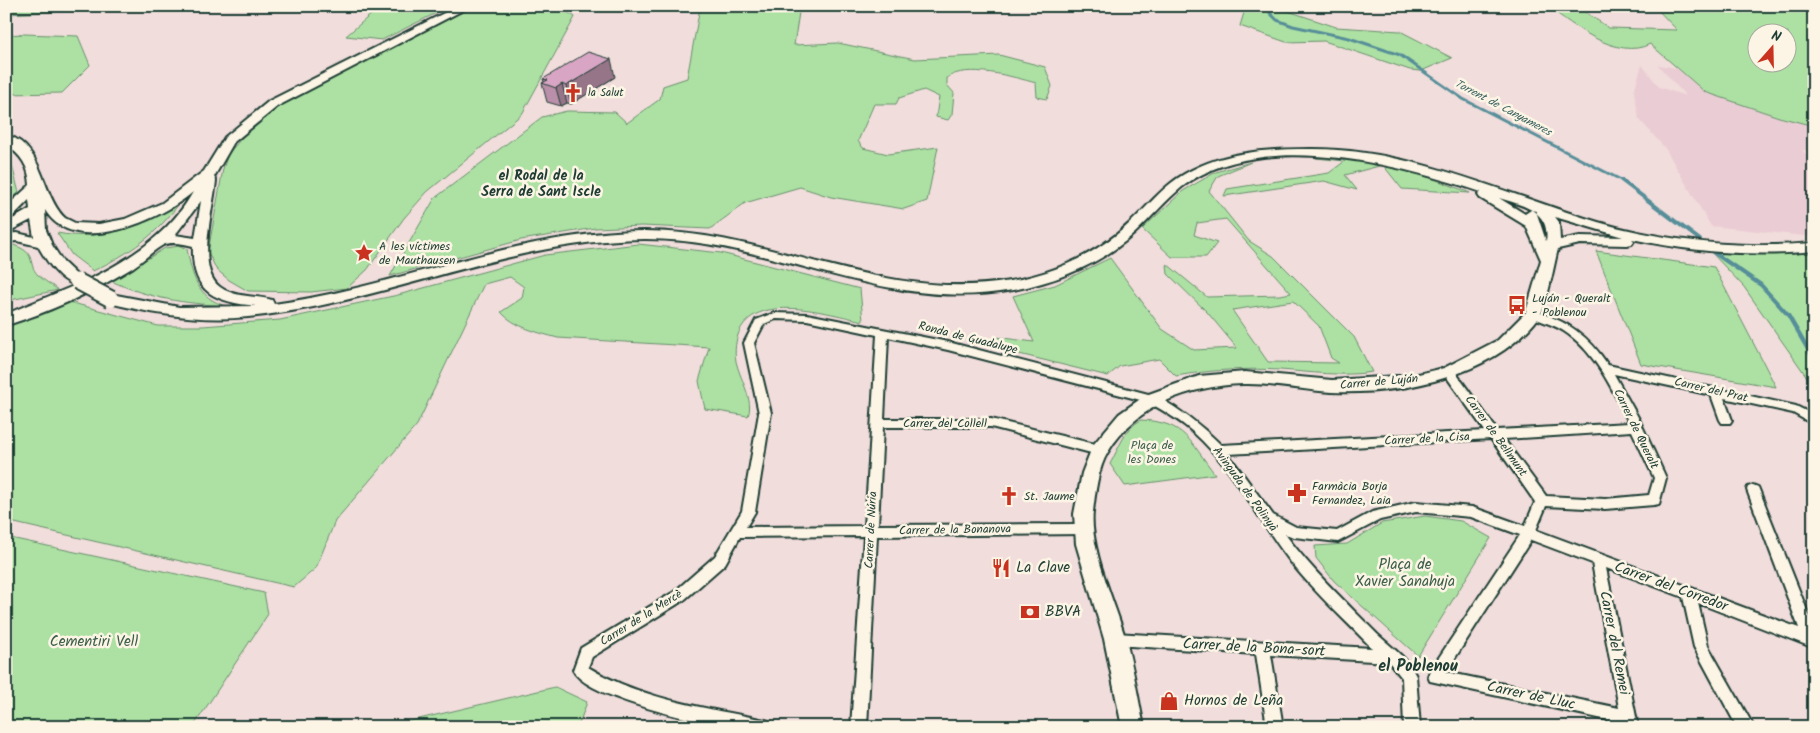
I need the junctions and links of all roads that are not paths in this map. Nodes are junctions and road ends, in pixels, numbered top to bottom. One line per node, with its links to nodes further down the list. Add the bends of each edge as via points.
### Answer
1 (466, 6): 4 (main road, via 268,106 230,140)
2 (6, 139): 5 (main road, via 29,158)
3 (1427, 170): 6 (main road); 9 (main road, via 1481,194); 19 (main road, via 1365,156 1314,151 1269,153 1225,162 1176,186 1118,241 1087,261 1045,278 993,288 946,290 892,285 725,243 630,235 515,252)
4 (211, 171): 5 (main road, via 175,200 151,214 123,224 92,228 61,221 52,212); 13 (main road, via 183,218); 15 (main road, via 210,193)
5 (38, 184): 7 (main road); 8 (main road)
6 (1542, 208): 9 (main road, via 1531,214); 12 (main road, via 1597,226); 17 (main road, Carrer de Luján, via 1554,228)
7 (38, 210): 10 (main road); 14 (main road)
8 (6, 215)
9 (1532, 224): 17 (main road)
10 (6, 229)
11 (6, 238): 14 (main road)
12 (1658, 240): 16 (main road, via 1742,248); 17 (main road, via 1580,240)
13 (160, 241): 15 (main road, via 183,239); 18 (main road, via 119,268)
14 (44, 243): 18 (main road)
15 (199, 244): 19 (main road, via 203,275 215,289 227,296 244,301)
16 (1814, 247)
17 (1549, 252): 21 (main road, Carrer de Luján)
18 (75, 286): 19 (main road, bridge, via 155,310 201,314 249,313); 20 (main road)
19 (314, 304)
20 (10, 313)
21 (1533, 314): 24 (street, Carrer de Queralt, via 1570,330 1591,348); 25 (main road, Carrer de Luján, via 1504,344)
22 (774, 316): 23 (street, Ronda de Guadalupe, via 807,317); 40 (street, Carrer de la Mercè, via 760,322 749,343 765,413 748,512)
23 (883, 333): 27 (street, Ronda de Guadalupe, via 948,346); 30 (street, Carrer de Núria)
24 (1605, 368): 26 (street, Carrer del Prat); 31 (street, Carrer de Queralt)
25 (1449, 372): 27 (main road, Carrer de Luján, via 1414,381 1332,386 1245,378 1199,382); 32 (street, Carrer de Bellmunt)
26 (1715, 391): 28 (street); 29 (street, Carrer del Prat, via 1796,410)
27 (1152, 400): 33 (main road, via 1124,418); 34 (street, Avinguda de Polinyà, via 1168,406)
28 (1726, 420)
29 (1814, 422)
30 (877, 423): 33 (street, Carrer del Collell, via 991,422); 39 (street, Carrer de Núria)
31 (1635, 428): 32 (street, Carrer de la Cisa); 36 (street, Carrer de Queralt, via 1660,478 1654,500 1605,504)
32 (1495, 435): 34 (street, Carrer de la Cisa); 36 (street, Carrer de Bellmunt)
33 (1100, 450): 38 (main road, via 1091,473 1083,514)
34 (1218, 450): 37 (street, Avinguda de Polinyà)
35 (1753, 490): 45 (street)
36 (1542, 501): 41 (street)
37 (1266, 518): 41 (street, via 1294,532 1338,537 1377,516 1416,507 1472,512); 47 (street, Avinguda de Polinyà, via 1298,561 1379,646)
38 (1084, 529): 39 (street, Carrer de la Bonanova); 44 (main road)
39 (871, 531): 40 (street, Carrer de la Bonanova); 50 (street, Carrer de Núria)
40 (737, 532): 49 (street, Carrer de la Mercè, via 720,560 680,596 586,653 580,670 599,684 650,702)
41 (1528, 534): 42 (street, Carrer del Corredor); 48 (street, Carrer de Lluc, via 1435,676)
42 (1598, 560): 43 (street, Carrer del Corredor); 48 (street, Carrer del Remei)
43 (1689, 594): 45 (street, Carrer del Corredor); 54 (street, via 1701,647)
44 (1115, 639): 46 (street, Carrer de la Bona-sort); 51 (main road)
45 (1813, 641)
46 (1263, 650): 47 (street, Carrer de la Bona-sort); 52 (street)
47 (1393, 656): 53 (street, Avinguda de Polinyà, via 1409,676)
48 (1629, 722)
49 (765, 727)
50 (859, 727)
51 (1133, 727)
52 (1275, 727)
53 (1412, 727)
54 (1746, 727)

